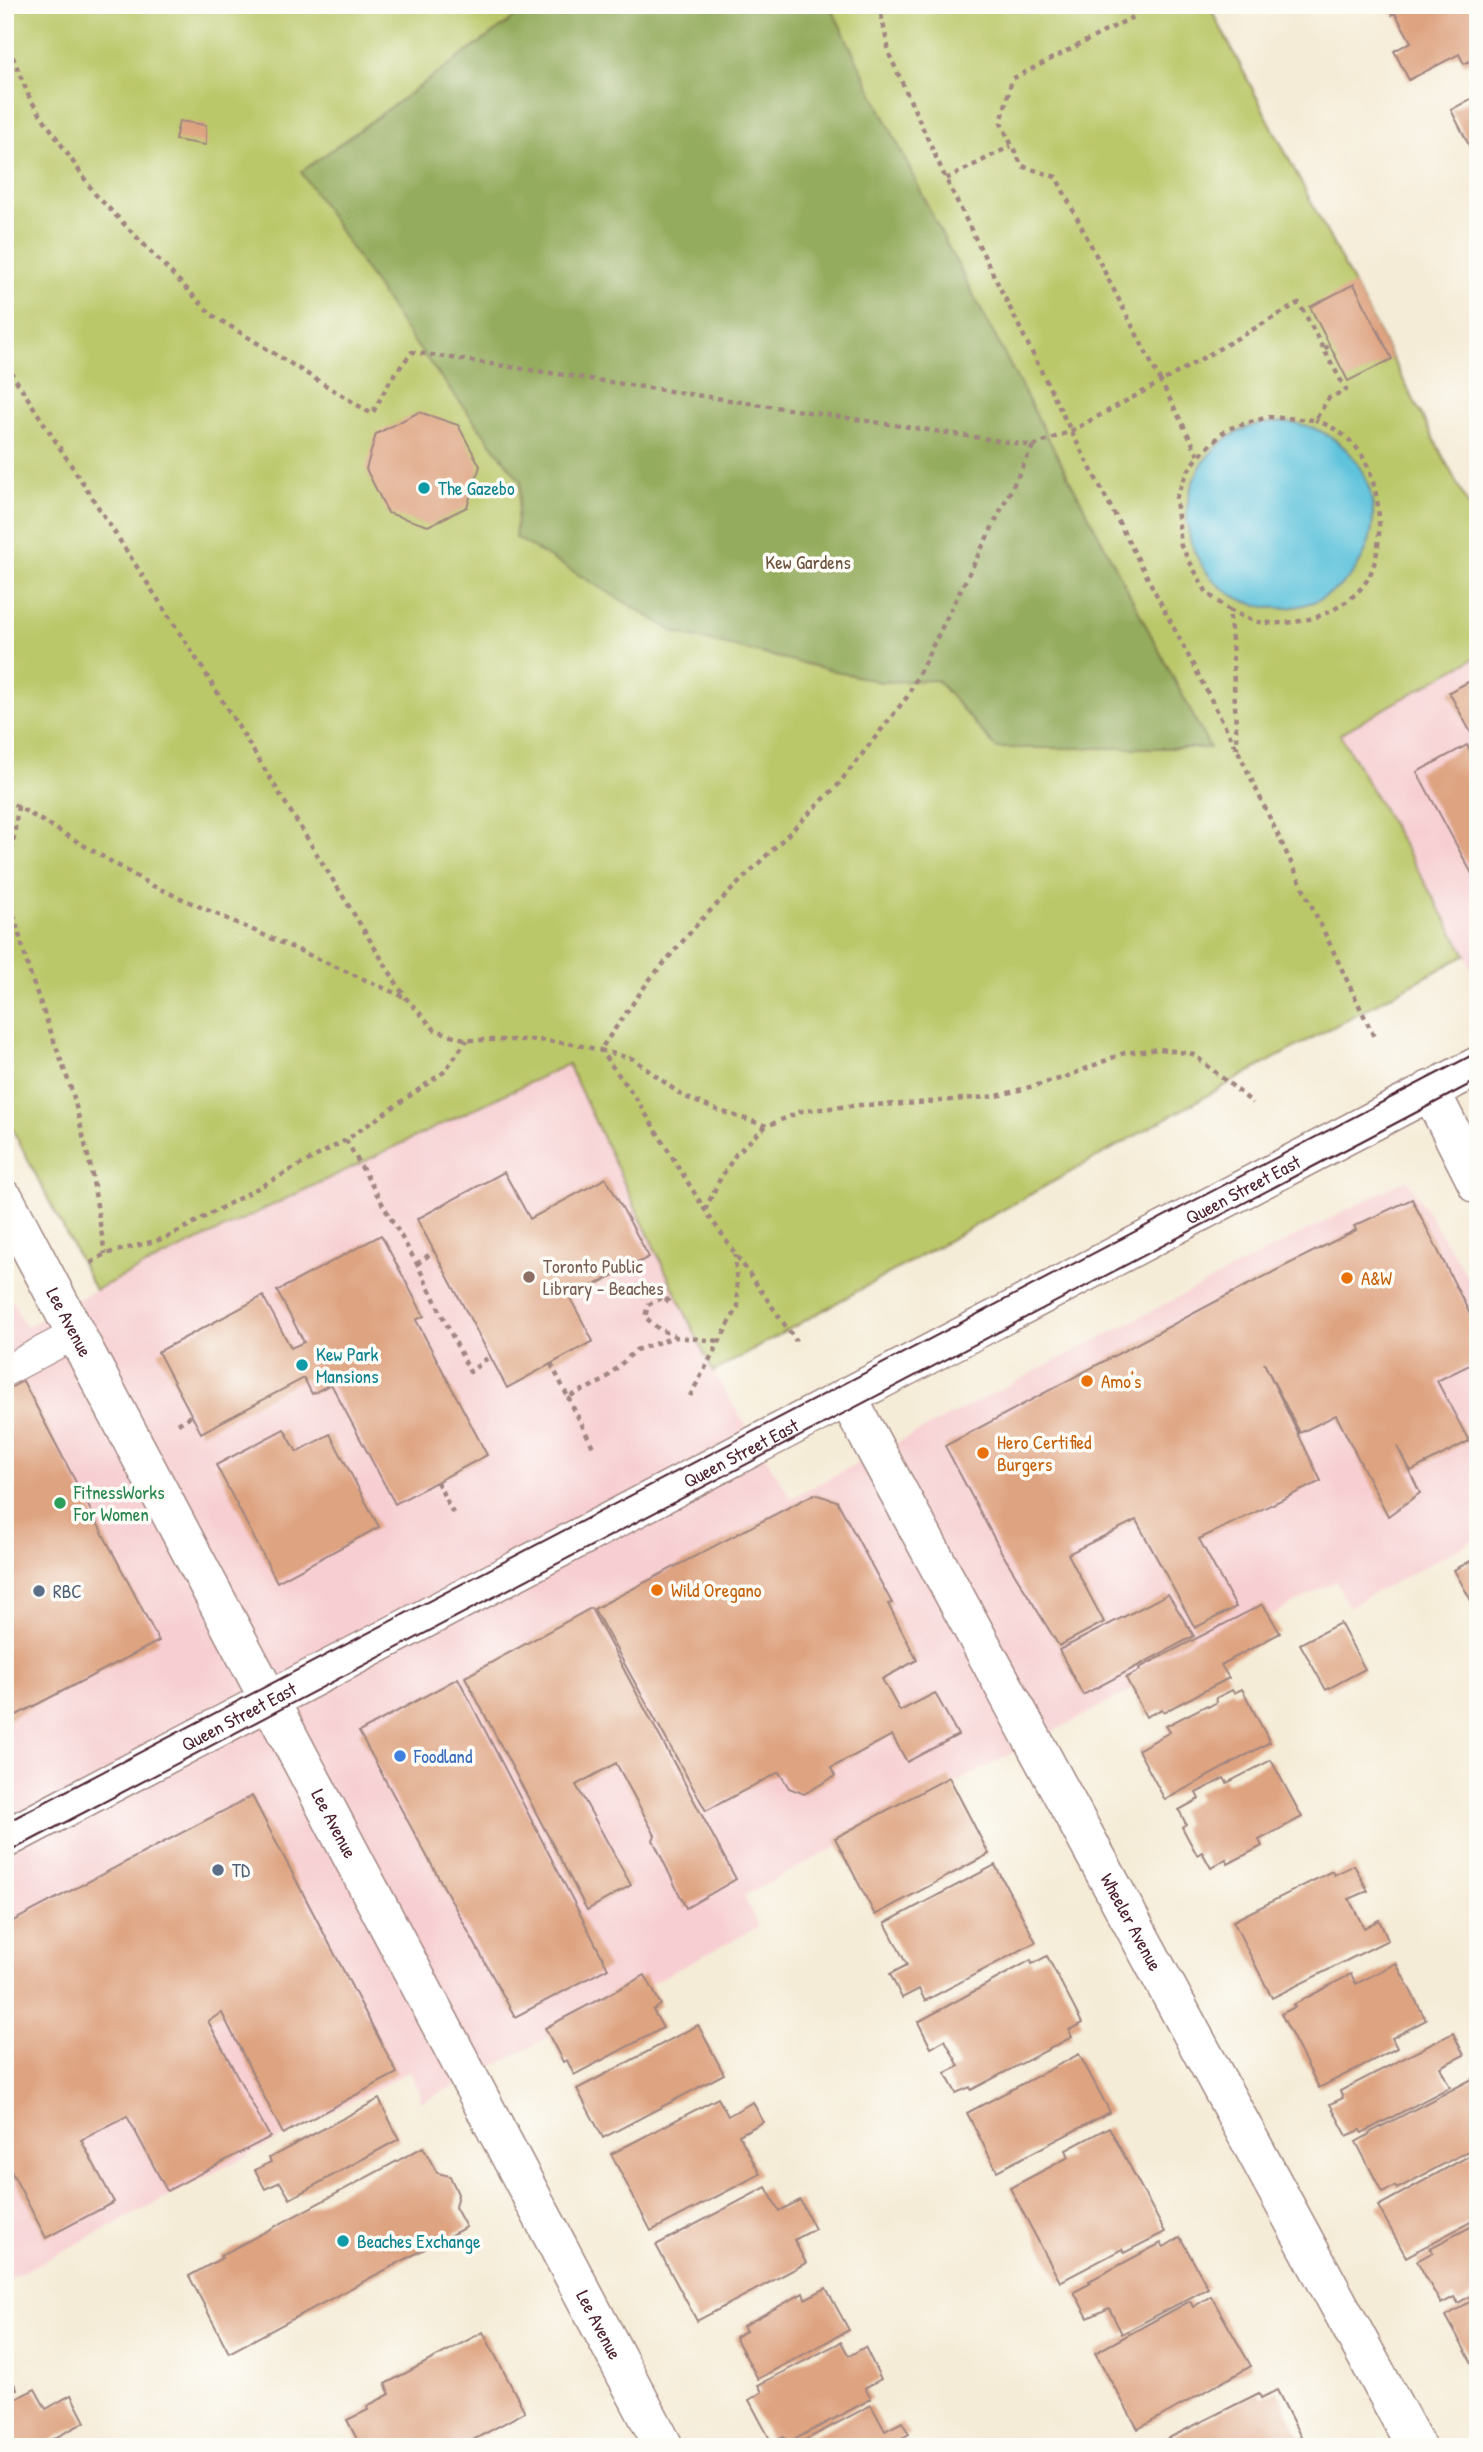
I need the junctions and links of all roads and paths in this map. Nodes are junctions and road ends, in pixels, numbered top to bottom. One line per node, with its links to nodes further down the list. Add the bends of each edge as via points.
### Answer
1 (878, 5): 5 (path, via 890,56)
2 (1133, 17): 4 (path, via 1012,79 1000,122)
3 (5, 38): 12 (path, via 30,99 95,194 212,315 372,414 412,352)
4 (1011, 146): 5 (path); 9 (path, via 1021,166 1056,177)
5 (946, 179): 11 (path)
6 (1330, 345): 7 (path)
7 (1324, 349): 9 (path, via 1299,303); 10 (path, via 1346,390 1329,398)
8 (5, 363): 18 (path)
9 (1161, 382): 11 (path); 13 (path)
10 (1315, 420): 13 (path, via 1268,417 1227,429); 14 (path, via 1350,439 1365,459 1376,494 1380,530 1376,559 1362,587 1331,612 1295,623 1257,622)
11 (1071, 431): 12 (path); 15 (path)
12 (1033, 446): 21 (path, via 907,697 837,786 684,939)
13 (1199, 456): 14 (path, via 1176,498 1181,546 1207,593)
14 (1229, 610): 15 (path)
15 (1237, 749): 19 (path)
16 (5, 799): 17 (path)
17 (18, 806): 18 (path, via 151,885); 32 (path, via 7,890 29,971 73,1094)
18 (405, 997): 20 (path, via 435,1030)
19 (1374, 1039)
20 (467, 1040): 21 (path, via 537,1040); 26 (path, via 444,1072)
21 (600, 1050): 25 (path, via 633,1059 683,1096); 29 (path, via 634,1095)
22 (1478, 1066): 23 (street, Queen Street East)
23 (1430, 1090): 27 (street); 45 (street, Queen Street East)
24 (1253, 1103): 25 (path, via 1193,1054 1160,1049 1125,1053 1063,1078 997,1096 802,1111)
25 (767, 1126): 29 (path, via 736,1154)
26 (346, 1140): 32 (path, via 166,1238); 33 (path)
27 (1478, 1185)
28 (5, 1200): 36 (street, Lee Avenue)
29 (705, 1210): 31 (path)
30 (435, 1251): 33 (path)
31 (735, 1253): 38 (path, via 738,1307); 39 (path)
32 (105, 1254): 34 (path)
33 (417, 1264): 40 (path, via 470,1372)
34 (82, 1268)
35 (669, 1302): 37 (path, via 664,1297 654,1301 645,1317)
36 (77, 1334): 42 (lane); 49 (street, Lee Avenue)
37 (675, 1337): 38 (path); 44 (path, via 636,1350 603,1381)
38 (720, 1341): 43 (path)
39 (796, 1341)
40 (490, 1356)
41 (551, 1364): 44 (path)
42 (5, 1371)
43 (690, 1396)
44 (568, 1397): 46 (path)
45 (847, 1397): 49 (street, Queen Street East); 52 (street, Wheeler Avenue)
46 (593, 1447)
47 (437, 1482): 48 (path)
48 (455, 1517)
49 (270, 1701): 50 (street, Queen Street East); 51 (street, Lee Avenue)
50 (5, 1839)
51 (664, 2447)
52 (1416, 2447)

